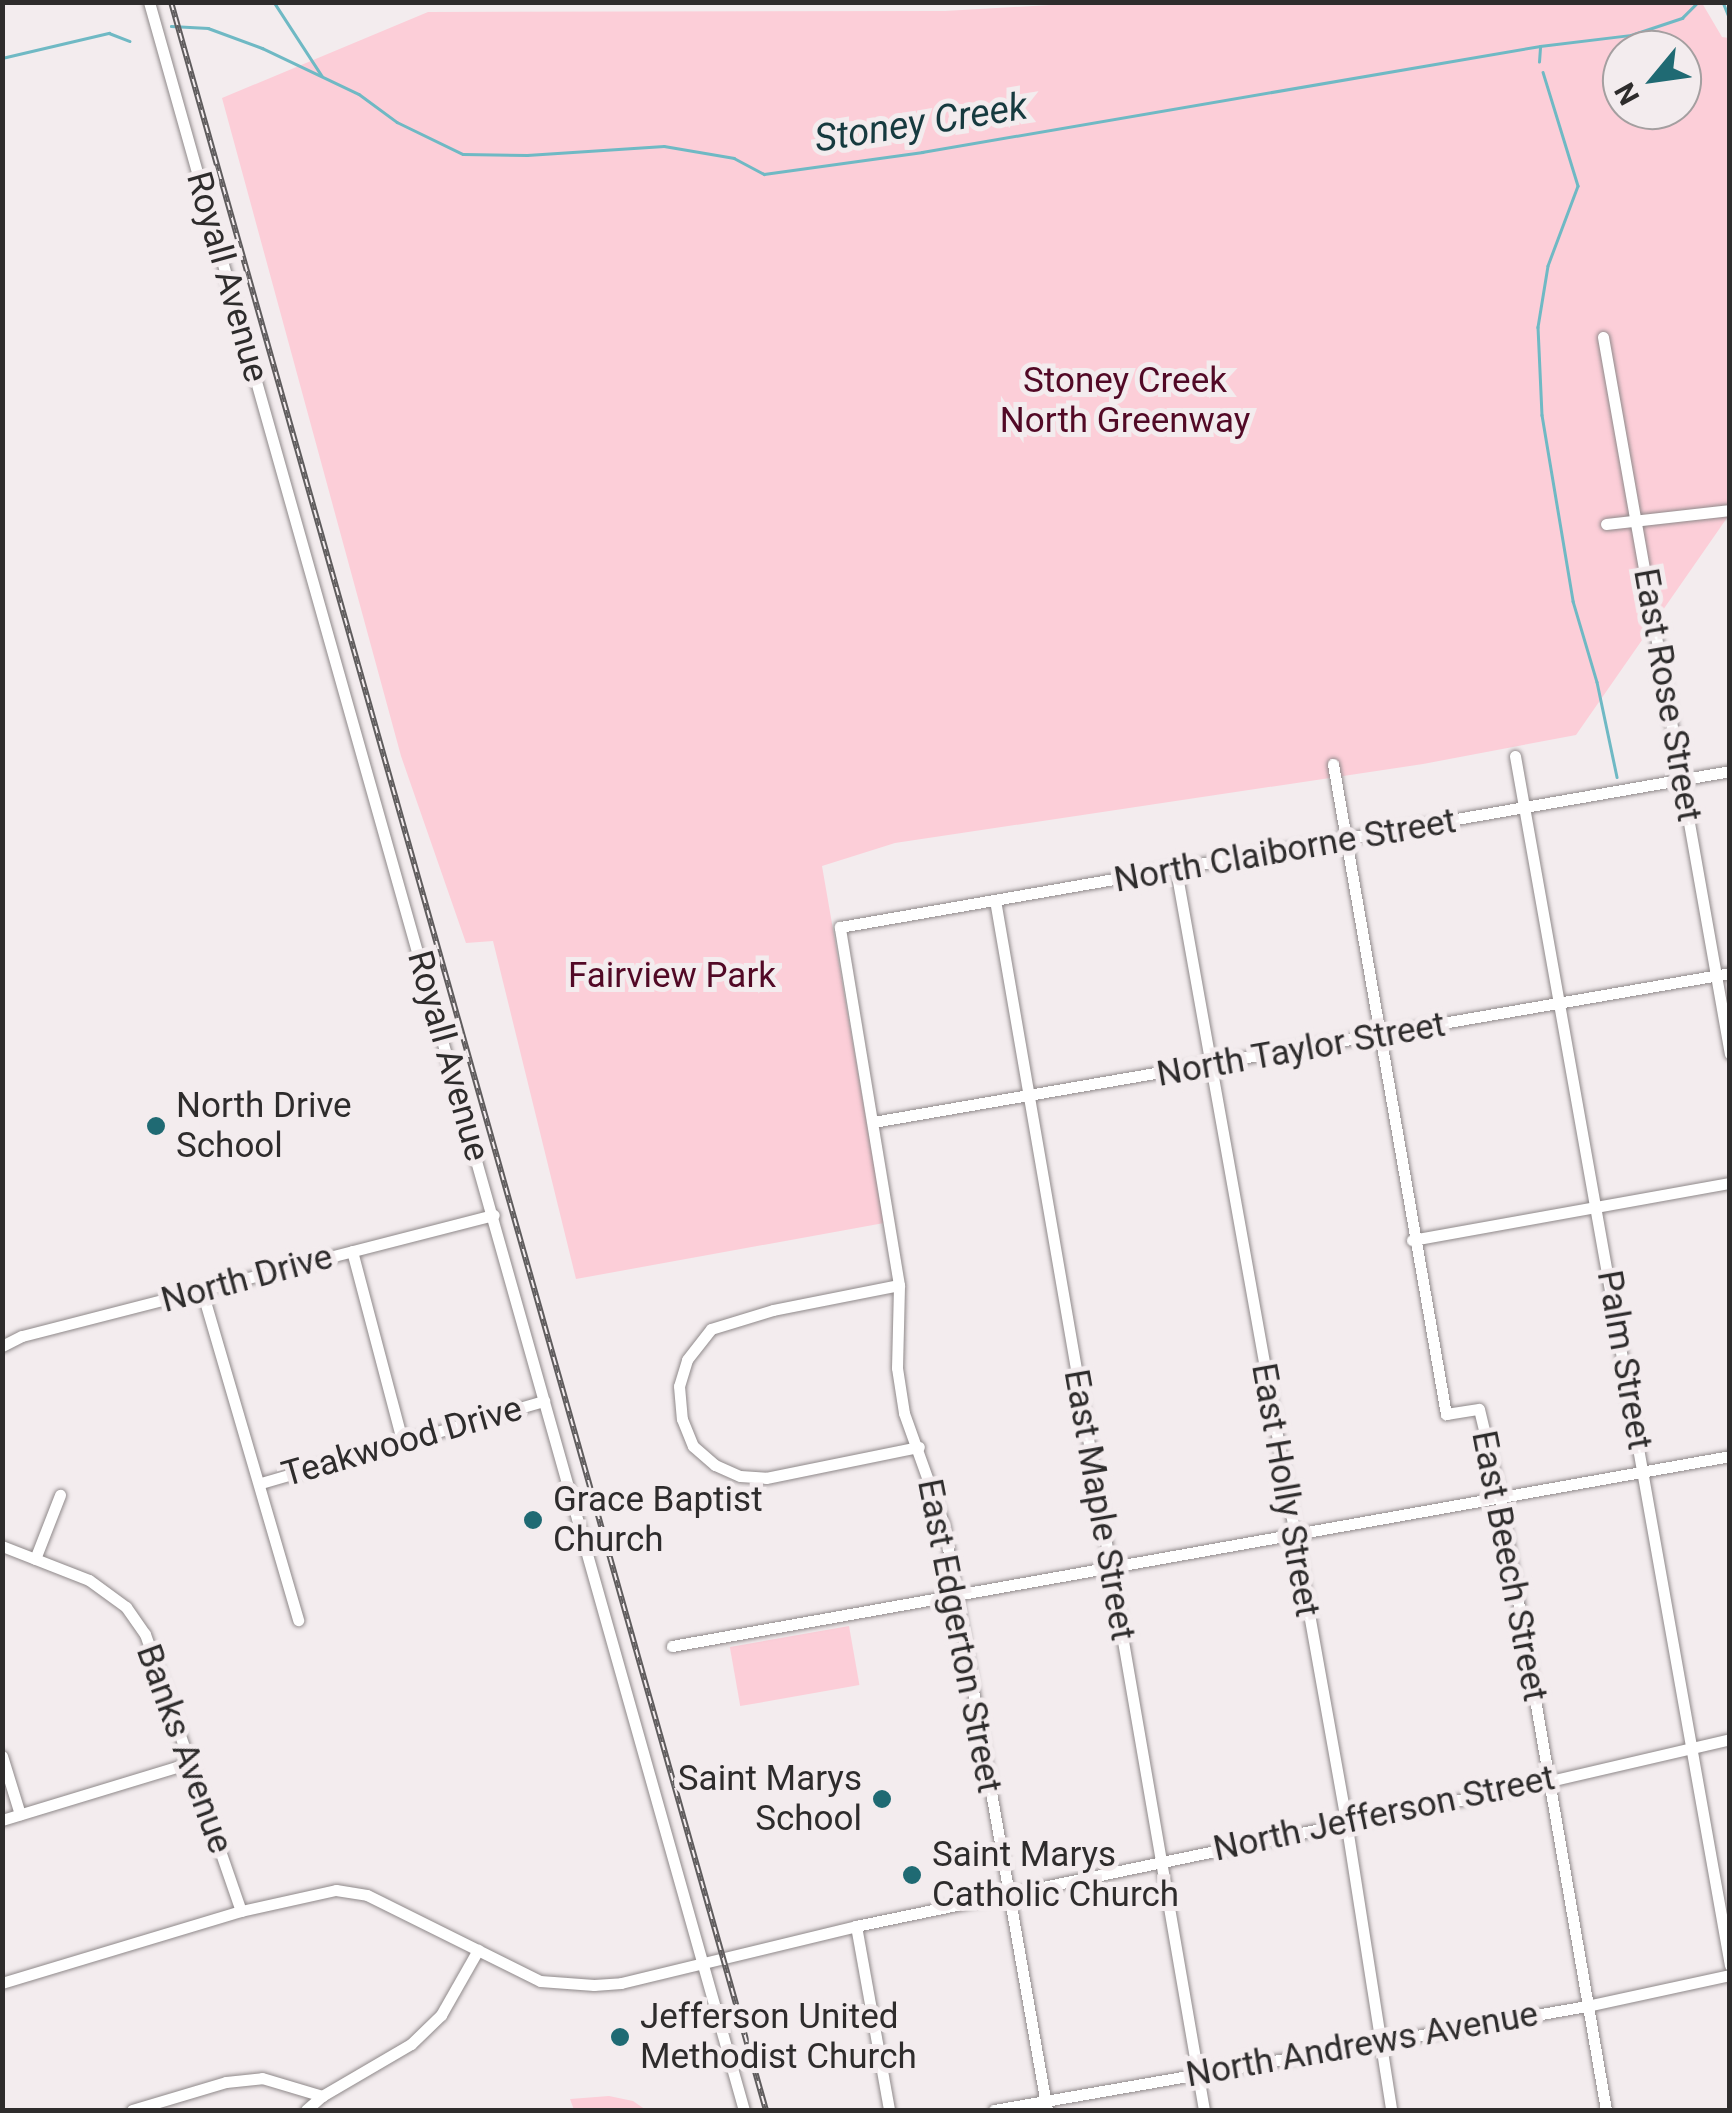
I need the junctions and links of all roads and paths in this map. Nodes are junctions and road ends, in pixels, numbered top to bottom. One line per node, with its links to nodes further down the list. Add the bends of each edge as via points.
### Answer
1 (149, 2): 24 (street, Royall Avenue)
2 (1603, 336): 5 (street, East Rose Street)
3 (1730, 510): 5 (street)
4 (1606, 524): 5 (street)
5 (1636, 524): 9 (street, East Rose Street)
6 (1515, 756): 10 (street, Palm Street)
7 (1333, 764): 11 (street, East Beech Street)
8 (1730, 771): 9 (street, North Claiborne Street)
9 (1682, 780): 10 (street, North Claiborne Street); 15 (street, East Rose Street)
10 (1526, 808): 11 (street, North Claiborne Street); 16 (street, Palm Street)
11 (1344, 842): 12 (street, North Claiborne Street); 17 (street, East Beech Street)
12 (1176, 870): 13 (street, North Claiborne Street); 19 (street, East Holly Street)
13 (995, 900): 14 (street, North Claiborne Street); 20 (street, East Maple Street)
14 (840, 927): 21 (street, East Edgerton Street)
15 (1723, 975): 16 (street, North Taylor Street); 18 (street, East Rose Street)
16 (1561, 1004): 17 (street, North Taylor Street); 23 (street, Palm Street)
17 (1376, 1035): 19 (street, North Taylor Street); 25 (street, East Beech Street)
18 (1730, 1054)
19 (1209, 1067): 20 (street, North Taylor Street); 38 (street, East Holly Street)
20 (1029, 1098): 21 (street, North Taylor Street); 41 (street, East Maple Street)
21 (873, 1122): 27 (street, East Edgerton Street)
22 (1730, 1183): 23 (street)
23 (1597, 1207): 25 (street); 34 (street, Palm Street)
24 (494, 1215): 26 (street, North Drive); 30 (street, Royall Avenue)
25 (1412, 1240): 37 (street, East Beech Street, via 1446,1414 1479,1409)
26 (352, 1251): 28 (street, North Drive); 31 (street)
27 (898, 1285): 32 (street, East Edgerton Street, via 897,1368 904,1413); 32 (street, via 711,1329 682,1373 682,1419 693,1446 740,1476 766,1478)
28 (202, 1291): 29 (street, North Drive); 35 (street)
29 (2, 1346)
30 (544, 1401): 31 (street, Teakwood Drive); 58 (street, Royall Avenue)
31 (402, 1440): 35 (street, Teakwood Drive)
32 (919, 1448): 42 (street, East Edgerton Street, via 944,1525)
33 (1730, 1456): 34 (street)
34 (1644, 1472): 37 (street); 46 (street, Palm Street)
35 (260, 1484): 43 (street)
36 (60, 1495): 40 (street)
37 (1500, 1497): 38 (street); 49 (street, East Beech Street)
38 (1293, 1536): 41 (street); 52 (street, East Holly Street)
39 (2, 1546): 40 (street, Banks Avenue)
40 (36, 1559): 48 (street, Banks Avenue, via 90,1580 126,1607 145,1634)
41 (1110, 1566): 42 (street); 53 (street, East Maple Street)
42 (955, 1593): 44 (street); 54 (street, East Edgerton Street)
43 (298, 1620)
44 (672, 1646)
45 (1730, 1738): 46 (street, North Jefferson Street)
46 (1690, 1747): 49 (street, North Jefferson Street); 59 (street, Palm Street)
47 (2, 1756): 50 (street)
48 (190, 1763): 50 (street); 55 (street, Banks Avenue)
49 (1550, 1781): 52 (street, North Jefferson Street); 62 (street, East Beech Street)
50 (20, 1814): 51 (street)
51 (2, 1820)
52 (1346, 1822): 53 (street, North Jefferson Street); 63 (street, East Holly Street)
53 (1162, 1860): 54 (street, North Jefferson Street); 64 (street, East Maple Street)
54 (1008, 1893): 56 (street, North Jefferson Street); 66 (street, East Edgerton Street)
55 (241, 1911): 57 (street, North Jefferson Street, via 336,1890 367,1896); 61 (street, North Jefferson Street)
56 (856, 1926): 58 (street, North Jefferson Street); 70 (street)
57 (478, 1950): 58 (street, North Jefferson Street, via 540,1980 594,1986); 65 (street, via 441,2015 412,2044)
58 (700, 1961): 69 (street, Royall Avenue)
59 (1730, 1965)
60 (1730, 1975): 62 (street, North Andrews Avenue)
61 (2, 1983)
62 (1587, 2006): 63 (street, North Andrews Avenue); 74 (street, East Beech Street)
63 (1380, 2043): 64 (street, North Andrews Avenue); 73 (street, East Holly Street)
64 (1198, 2072): 66 (street, North Andrews Avenue); 72 (street, East Maple Street)
65 (322, 2096): 67 (street, via 262,2078); 68 (street)
66 (1046, 2106): 71 (street, North Andrews Avenue)
67 (132, 2110)
68 (306, 2110)
69 (744, 2110)
70 (889, 2110)
71 (994, 2110)
72 (1204, 2110)
73 (1391, 2110)
74 (1606, 2110)

